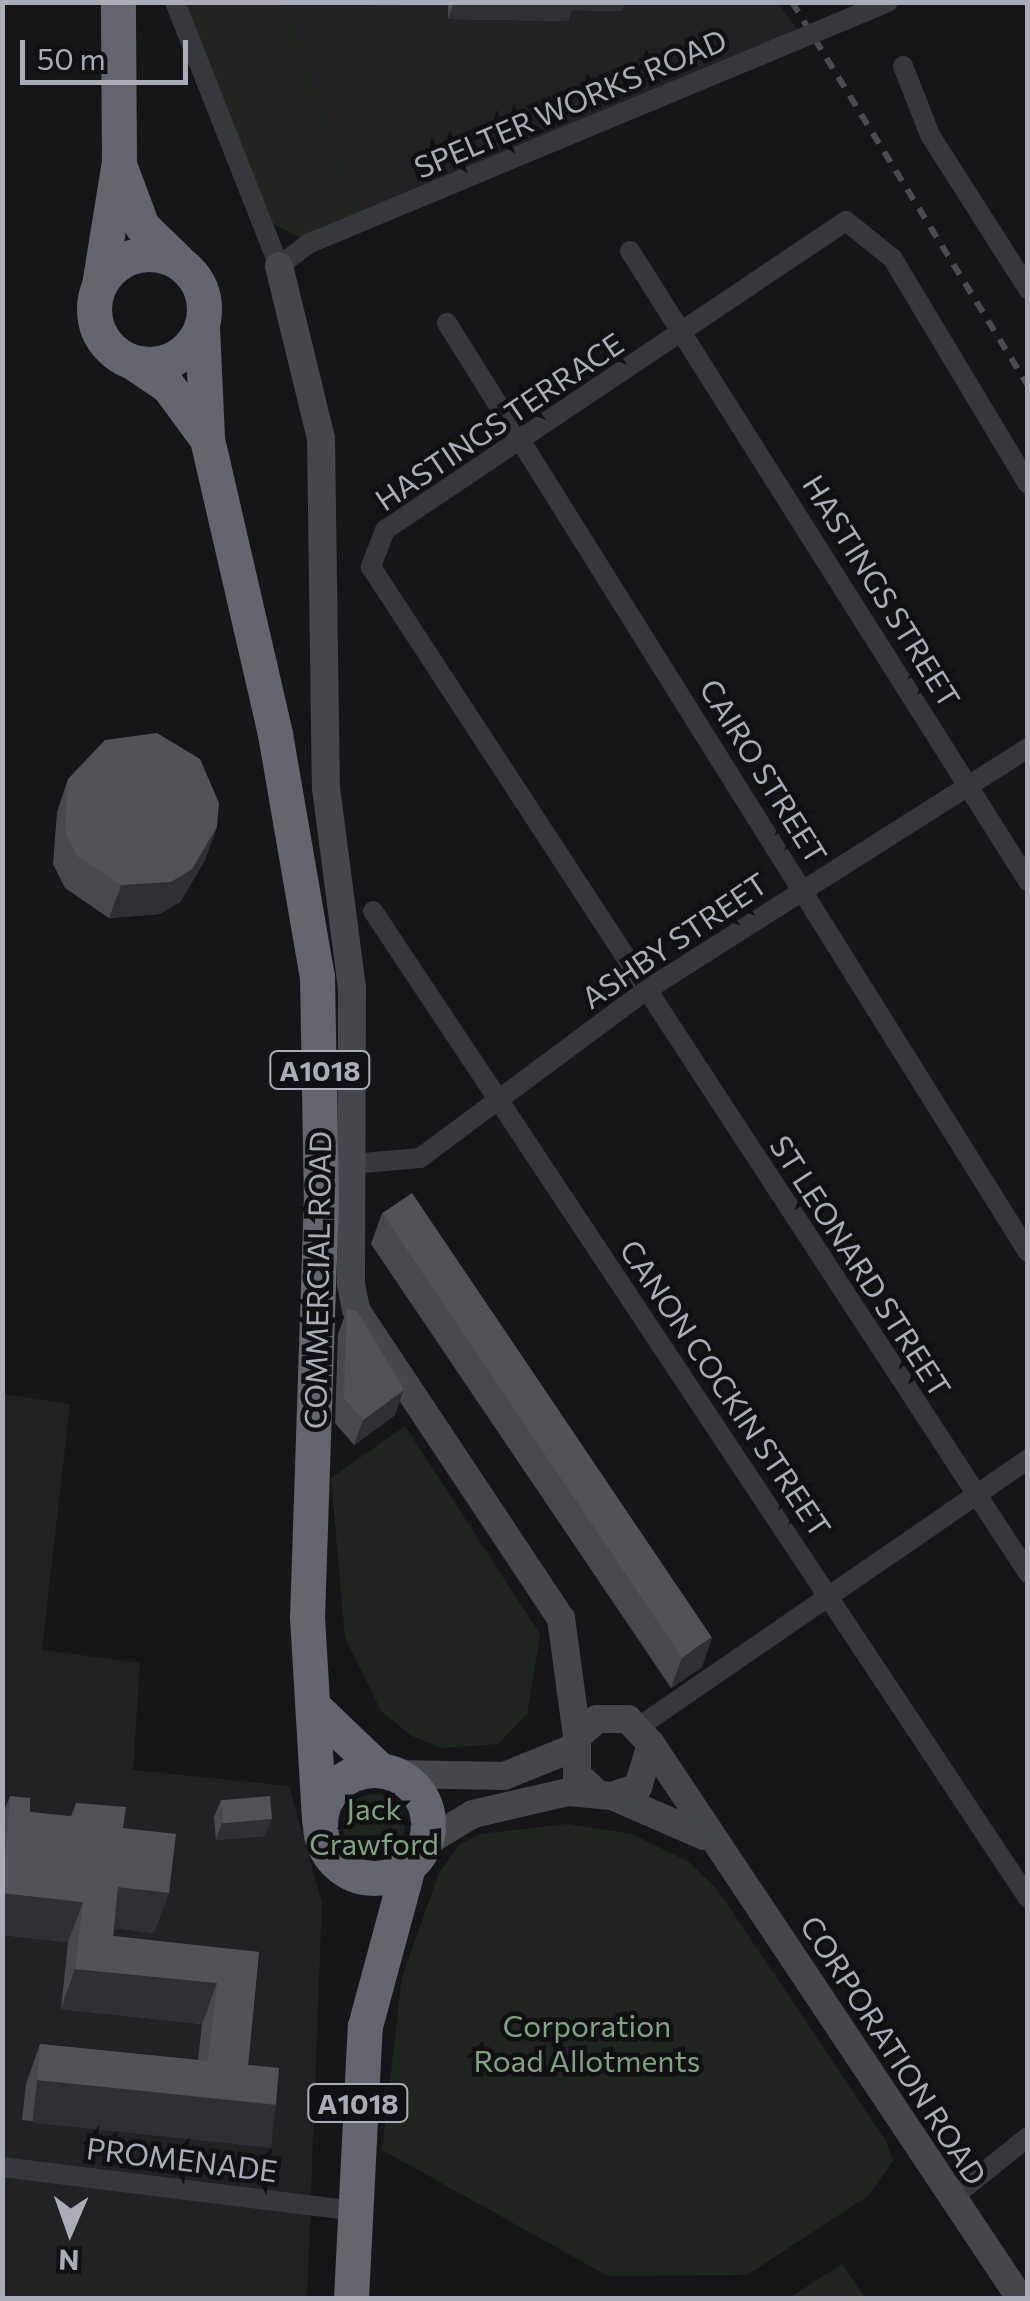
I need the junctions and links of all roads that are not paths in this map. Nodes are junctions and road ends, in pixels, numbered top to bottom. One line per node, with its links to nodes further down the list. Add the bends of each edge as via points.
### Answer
1 (118, 2): 5 (highway)
2 (176, 2): 7 (street)
3 (888, 2): 7 (street, SPELTER WORKS ROAD, bridge, via 310,243)
4 (902, 66): 10 (street, via 930,135)
5 (119, 161): 8 (highway, via 142,226); 9 (highway)
6 (630, 251): 13 (street, HASTINGS STREET)
7 (279, 266): 25 (street, COMMERCIAL ROAD, via 320,438 326,788 352,988)
8 (186, 268): 9 (highway, via 148,254 124,260); 12 (highway, via 203,295)
9 (99, 284): 14 (highway, via 100,336)
10 (1028, 289)
11 (447, 322): 16 (street, CAIRO STREET)
12 (202, 328): 14 (highway, via 180,356); 15 (highway, COMMERCIAL ROAD / A1018)
13 (685, 332): 16 (street, HASTINGS TERRACE); 17 (street, HASTINGS TERRACE, via 846,221 892,258); 19 (street, HASTINGS STREET)
14 (134, 363): 15 (highway, COMMERCIAL ROAD / A1018, via 168,386)
15 (208, 439): 33 (highway, COMMERCIAL ROAD / A1018, via 278,752 316,976 321,1196 306,1617)
16 (523, 441): 21 (street, CAIRO STREET); 23 (street, HASTINGS TERRACE, via 385,530 372,567)
17 (1028, 484)
18 (1028, 748): 19 (street, ASHBY STREET)
19 (968, 786): 20 (street, HASTINGS STREET); 21 (street, ASHBY STREET)
20 (1028, 881)
21 (803, 890): 23 (street, ASHBY STREET); 26 (street, CAIRO STREET)
22 (374, 911): 24 (street, CANON COCKIN STREET)
23 (645, 991): 24 (street, ASHBY STREET); 29 (street, ST LEONARD STREET)
24 (496, 1104): 25 (street, ASHBY STREET, via 420,1158); 31 (street, CANON COCKIN STREET)
25 (352, 1164): 27 (street, COMMERCIAL ROAD, via 351,1284)
26 (1028, 1252)
27 (374, 1336): 32 (street, CORPORATION ROAD, via 561,1618)
28 (1028, 1459): 29 (street)
29 (976, 1494): 30 (street, ST LEONARD STREET); 31 (street)
30 (1028, 1574)
31 (834, 1599): 34 (street); 42 (street, CANON COCKIN STREET)
32 (574, 1661): 34 (street, CORPORATION ROAD); 35 (street, CORPORATION ROAD)
33 (318, 1711): 36 (highway); 38 (highway, COMMERCIAL ROAD / A1018)
34 (640, 1730): 35 (street, via 598,1718); 37 (street, via 649,1773); 39 (street, CORPORATION ROAD)
35 (575, 1743): 36 (street, via 504,1776); 37 (street, CORPORATION ROAD, via 577,1775)
36 (389, 1772): 38 (highway, via 336,1785); 40 (highway, via 423,1800)
37 (605, 1795): 39 (street); 40 (street, via 473,1814)
38 (319, 1821): 41 (highway, via 326,1851)
39 (709, 1839): 46 (street, CORPORATION ROAD)
40 (417, 1855): 41 (highway); 43 (highway, A1018)
41 (360, 1877): 43 (highway, A1018)
42 (1028, 1898)
43 (379, 1960): 47 (highway, A1018, via 359,2075)
44 (1028, 2137): 46 (street)
45 (2, 2167): 47 (street, PROMENADE)
46 (952, 2198): 49 (street, CORPORATION ROAD)
47 (354, 2211): 48 (highway, A1018)
48 (351, 2298)
49 (1020, 2298)

